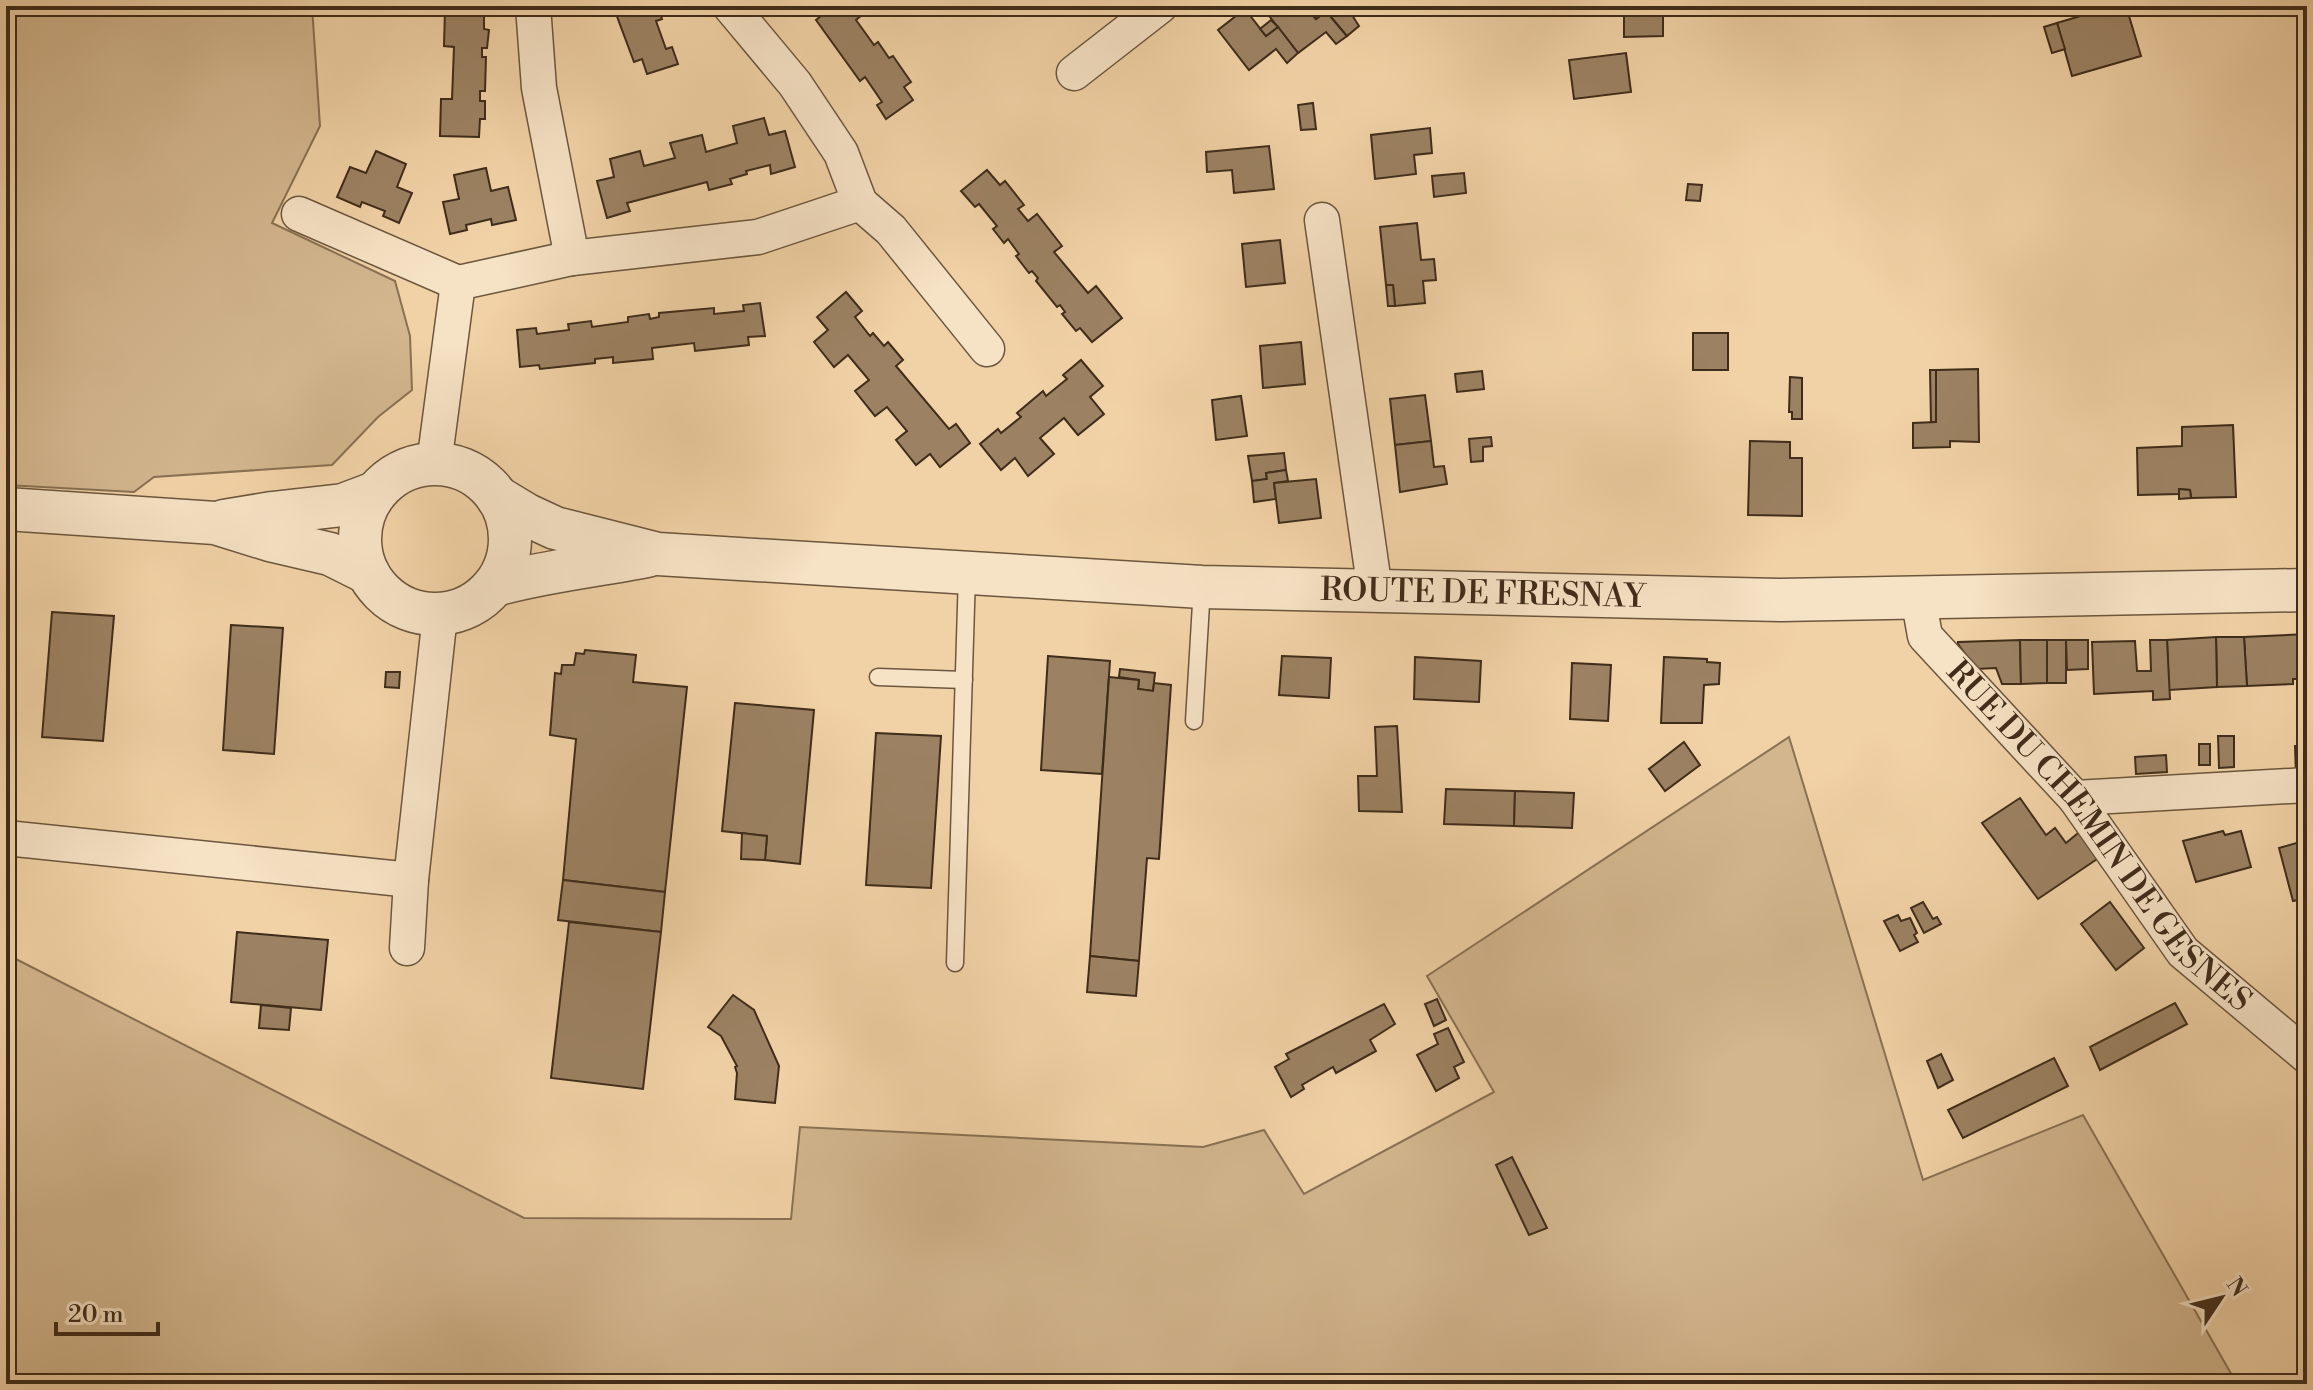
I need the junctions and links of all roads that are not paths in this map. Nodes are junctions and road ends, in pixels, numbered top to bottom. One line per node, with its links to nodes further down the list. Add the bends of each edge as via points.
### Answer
1 (533, 6): 8 (street, via 539,88)
2 (730, 6): 5 (street, via 795,84 841,153)
3 (1160, 6): 4 (street)
4 (1074, 73)
5 (860, 203): 8 (street, via 758,237); 10 (street, via 891,230)
6 (299, 214): 9 (street)
7 (1322, 220): 22 (street)
8 (572, 258): 9 (street)
9 (458, 283): 11 (street)
10 (987, 349)
11 (434, 464): 12 (street, via 391,477); 13 (street, via 480,479)
12 (375, 493): 15 (street, via 343,505); 17 (street, via 359,534)
13 (497, 497): 16 (street, ROUTE DE FRESNAY, via 555,528); 19 (street, via 508,520 510,545)
14 (6, 509): 15 (street)
15 (215, 523): 17 (street, via 330,554)
16 (658, 554): 18 (street, ROUTE DE FRESNAY); 19 (street, ROUTE DE FRESNAY)
17 (368, 573): 24 (street, via 392,601 415,613)
18 (967, 573): 20 (street, ROUTE DE FRESNAY); 26 (lane)
19 (495, 585): 24 (street, via 480,600)
20 (1202, 587): 22 (street, ROUTE DE FRESNAY); 27 (lane)
21 (2307, 590): 23 (street, ROUTE DE FRESNAY)
22 (1375, 591): 23 (street, ROUTE DE FRESNAY, via 1781,600)
23 (1918, 597): 29 (street, RUE DU CHEMIN DE GESNES, via 1925,636)
24 (440, 615): 31 (street)
25 (878, 677): 26 (lane)
26 (964, 680): 33 (lane)
27 (1194, 721)
28 (2307, 785): 29 (street)
29 (2075, 798): 34 (street, RUE DU CHEMIN DE GESNES, via 2183,952)
30 (6, 838): 31 (street)
31 (411, 880): 32 (street)
32 (407, 948)
33 (955, 963)
34 (2307, 1056)

